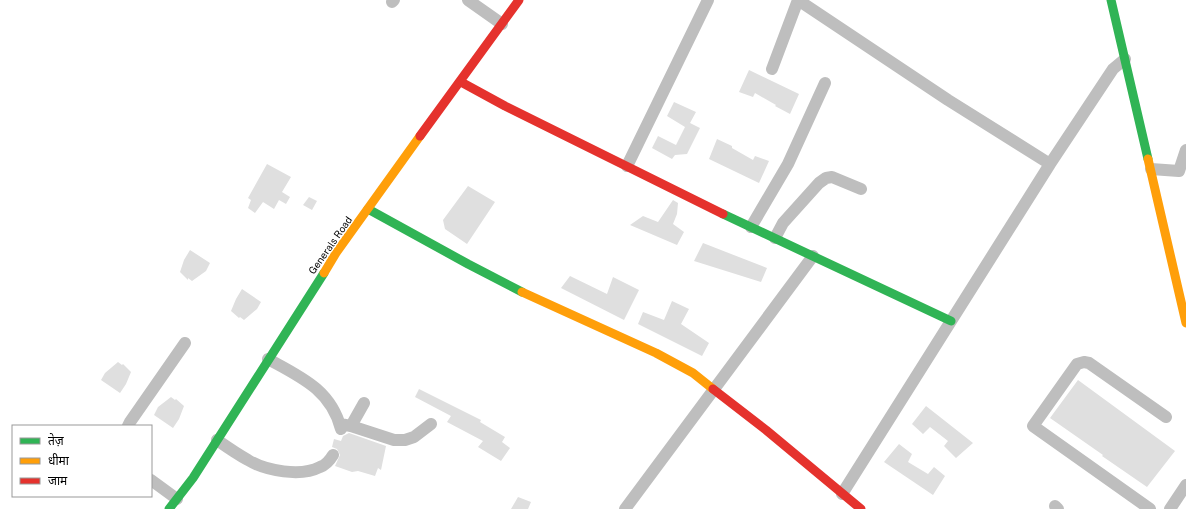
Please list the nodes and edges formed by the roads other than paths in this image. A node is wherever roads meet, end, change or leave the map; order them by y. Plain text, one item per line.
1 (468, 0) edge
2 (520, 0) edge
3 (708, 0) edge
4 (798, 0) edge
5 (1111, 0) edge
6 (502, 24) junction
7 (1125, 59) junction
8 (772, 69) dead end
9 (461, 82) junction
10 (824, 83) dead end
11 (1186, 150) edge
12 (1050, 164) junction
13 (627, 166) junction
14 (1151, 169) junction
15 (861, 189) dead end
16 (368, 209) junction
17 (751, 227) junction
18 (775, 238) junction
19 (813, 256) junction
20 (951, 321) junction
21 (1186, 323) edge
22 (185, 343) dead end
23 (268, 359) junction
24 (714, 390) junction
25 (364, 403) dead end
26 (1166, 417) dead end
27 (431, 424) dead end
28 (128, 425) edge
29 (344, 427) junction
30 (217, 440) junction
31 (334, 455) dead end
32 (152, 481) edge
33 (1186, 485) edge
34 (842, 494) junction
35 (177, 499) junction
36 (169, 509) edge
37 (625, 509) edge
38 (861, 509) edge
39 (1150, 509) edge
40 (1170, 509) edge

1 - 6 street
2 - 6 street, Generals Road
3 - 13 street
4 - 8 street
4 - 12 street
5 - 7 street
6 - 9 street, Generals Road
7 - 12 street
7 - 14 street
9 - 13 street
9 - 16 street, Generals Road
10 - 17 street
11 - 14 street
12 - 20 street
13 - 17 street
14 - 21 street
15 - 18 street
16 - 23 street, Generals Road
16 - 24 street
17 - 18 street
18 - 19 street
19 - 20 street
19 - 24 street
20 - 34 street
22 - 28 street
23 - 29 street
23 - 30 street, Generals Road
24 - 34 street
24 - 37 street
25 - 29 street
26 - 39 street
27 - 29 street
30 - 31 street
30 - 35 street, Generals Road
32 - 35 street
33 - 40 street
34 - 38 street
35 - 36 street, Generals Road

